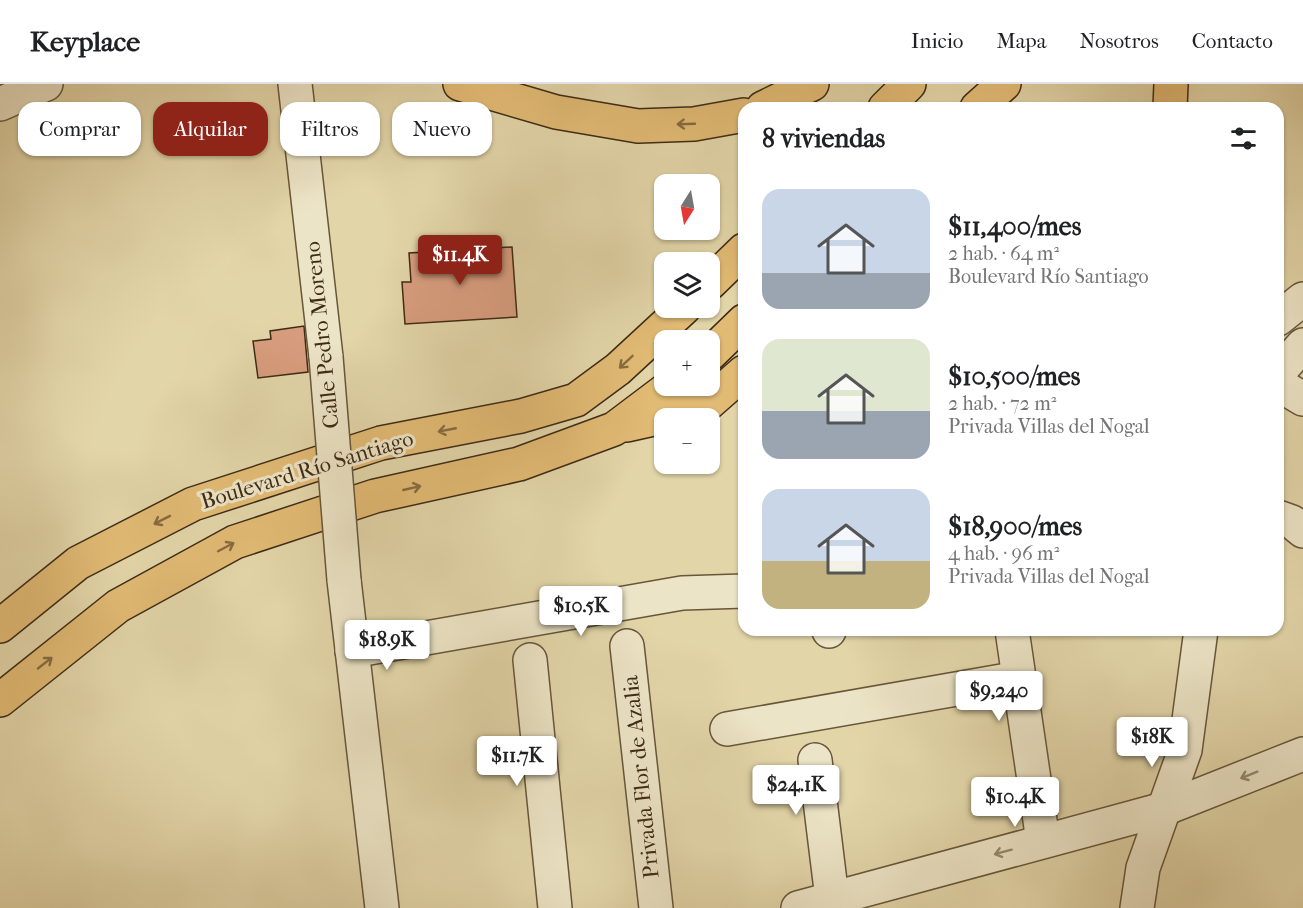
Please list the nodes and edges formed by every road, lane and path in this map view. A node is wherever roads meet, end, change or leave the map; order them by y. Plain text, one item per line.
1 (46, 84) edge
2 (295, 84) edge
3 (460, 84) edge
4 (812, 84) edge
5 (909, 84) edge
6 (1004, 84) edge
7 (1171, 84) edge
8 (775, 102) edge
9 (891, 102) edge
10 (984, 102) edge
11 (1170, 102) edge
12 (0, 104) edge
13 (738, 116) edge
14 (738, 256) edge
15 (720, 274) edge
16 (1303, 299) edge
17 (1284, 314) edge
18 (673, 318) edge
19 (738, 327) edge
20 (720, 344) edge
21 (1303, 345) edge
22 (1284, 367) edge
23 (738, 377) edge
24 (1284, 388) edge
25 (659, 396) edge
26 (1303, 399) edge
27 (614, 429) junction
28 (1284, 519) edge
29 (1303, 531) edge
30 (738, 591) edge
31 (0, 626) edge
32 (1013, 636) edge
33 (1200, 636) edge
34 (627, 646) dead end
35 (352, 651) junction
36 (530, 660) dead end
37 (1018, 678) junction
38 (0, 700) edge
39 (728, 729) dead end
40 (1303, 754) edge
41 (815, 760) dead end
42 (1164, 809) junction
43 (1043, 841) junction
44 (832, 898) junction
45 (382, 908) edge
46 (555, 908) edge
47 (656, 908) edge
48 (798, 908) edge
49 (1137, 908) edge

1 - 12 street
2 - 35 street, Calle Pedro Moreno, bridge
13 -> 3 main road
4 - 8 main road
5 - 9 main road
6 - 10 main road
7 - 11 main road
14 - 15 main road
16 - 17 street
18 -> 31 main road, Boulevard Río Santiago
19 - 20 main road
21 - 22 street
23 - 27 main road
24 - 26 street
25 - 27 main road, Boulevard Río Santiago
38 -> 27 main road, Boulevard Río Santiago
28 - 29 street
30 - 35 street
32 - 37 street
33 - 42 street
34 - 47 street, Privada Flor de Azalia
35 - 45 street, Calle Pedro Moreno
36 - 46 street
37 - 39 street
37 - 43 street
40 -> 42 street
41 - 44 street
42 - 43 street
42 - 49 street
43 -> 44 street
44 - 48 street

